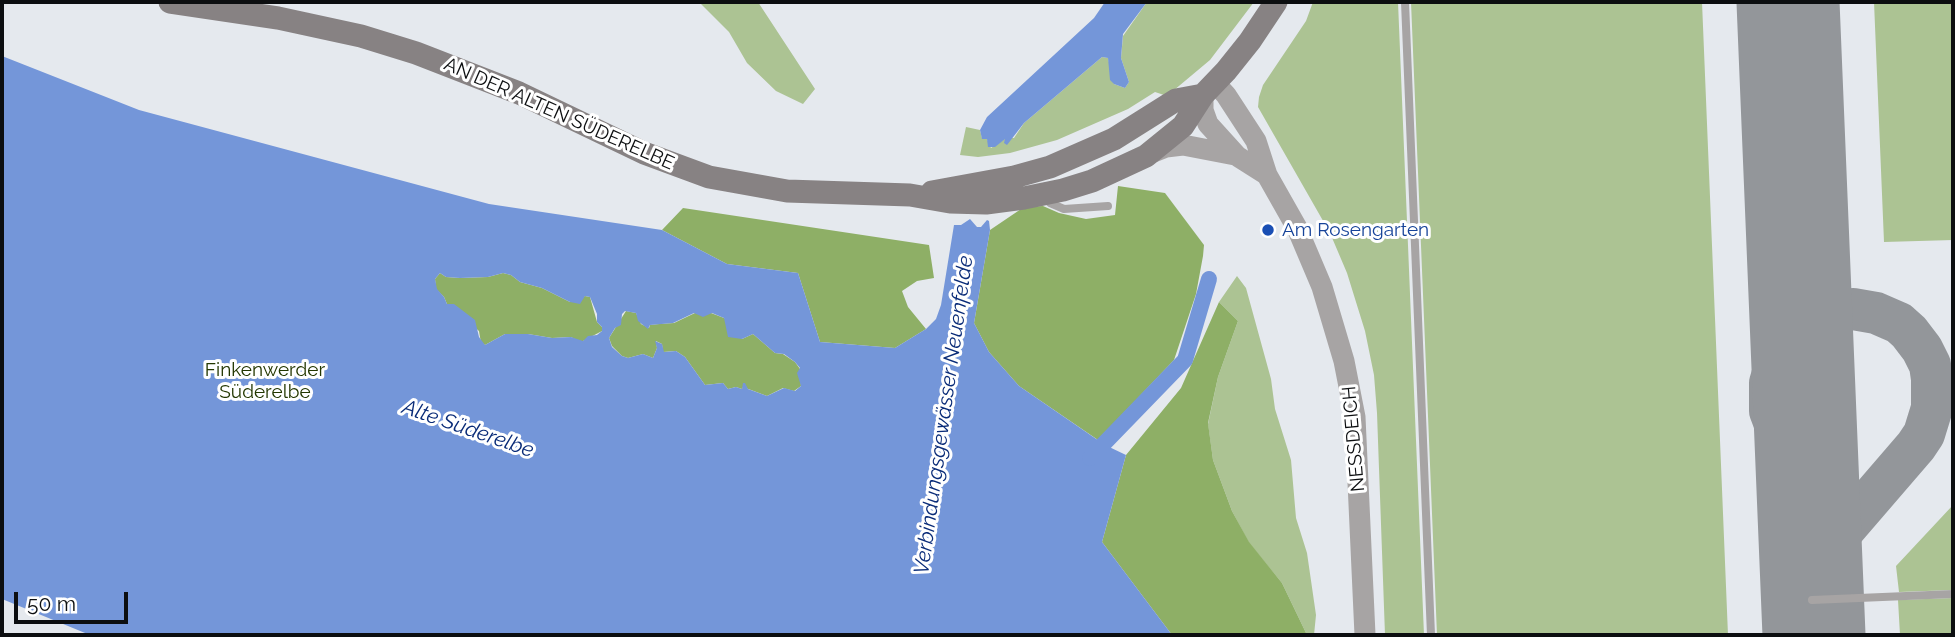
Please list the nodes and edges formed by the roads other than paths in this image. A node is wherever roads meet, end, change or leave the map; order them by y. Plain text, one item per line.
1 (170, 2) edge
2 (1276, 2) edge
3 (1405, 2) edge
4 (1209, 89) junction
5 (1146, 156) junction
6 (1237, 156) junction
7 (1034, 171) junction
8 (1267, 175) junction
9 (1043, 194) junction
10 (910, 195) junction
11 (1108, 206) dead end
12 (1953, 594) edge
13 (1812, 600) dead end
14 (1365, 635) edge
15 (1431, 635) edge

1 - 10 main road, AN DER ALTEN SÜDERELBE
2 - 4 main road
3 - 15 lane
4 - 5 main road, AN DER ALTEN SÜDERELBE
4 - 6 street, NESSDEICH
4 - 7 main road, AN DER ALTEN SÜDERELBE
4 - 8 street, NESSDEICH
5 - 6 street
5 - 9 main road, AN DER ALTEN SÜDERELBE
6 - 8 street, NESSDEICH
7 - 9 lane
7 - 10 main road, AN DER ALTEN SÜDERELBE
8 - 14 street, NESSDEICH
9 - 10 main road, AN DER ALTEN SÜDERELBE
9 - 11 lane
12 - 13 lane

